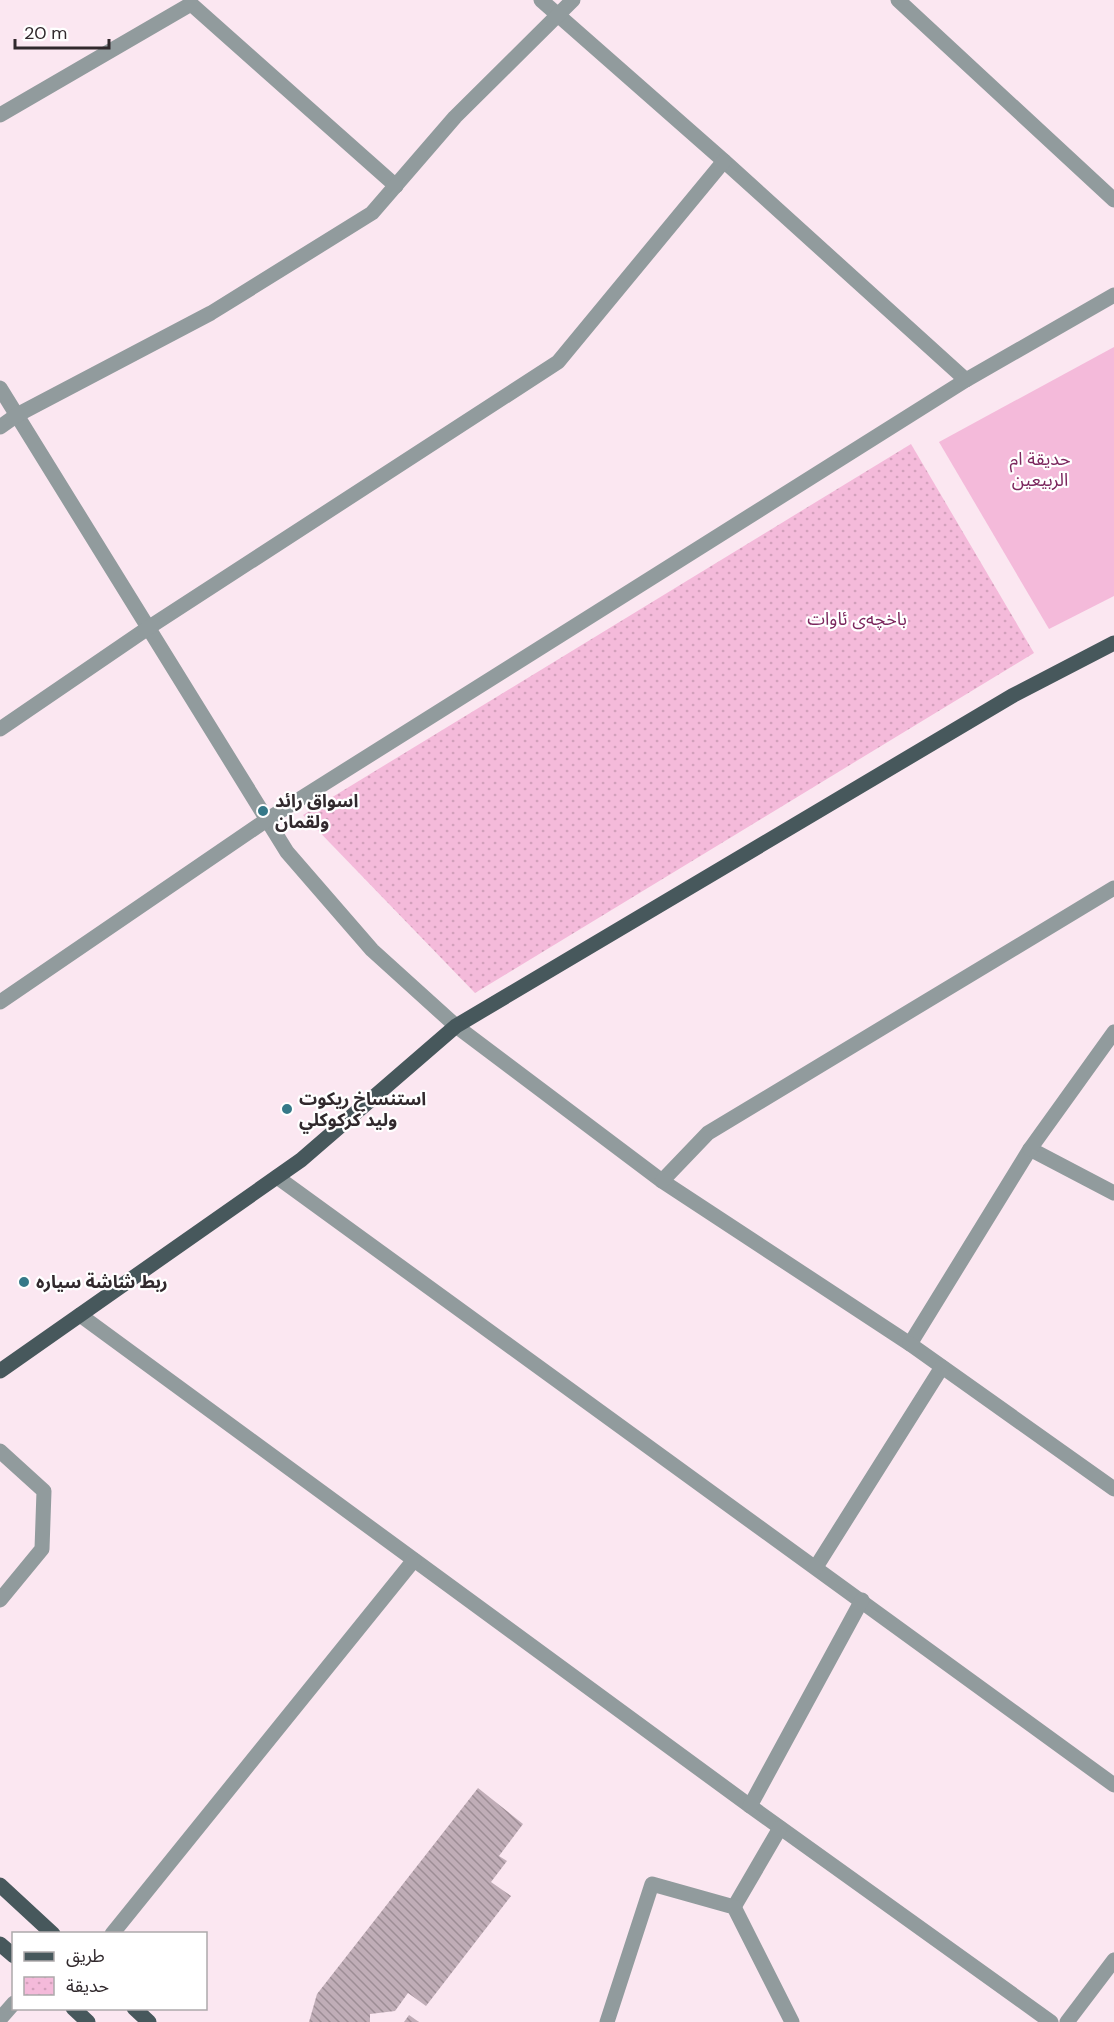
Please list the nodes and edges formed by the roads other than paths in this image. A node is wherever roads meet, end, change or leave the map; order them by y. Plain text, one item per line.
1 (541, 0) edge
2 (573, 0) edge
3 (898, 0) edge
4 (557, 16) junction
5 (0, 115) edge
6 (724, 161) junction
7 (396, 186) junction
8 (1114, 200) edge
9 (1114, 295) edge
10 (966, 380) junction
11 (0, 388) edge
12 (17, 416) junction
13 (0, 427) edge
14 (148, 628) junction
15 (1114, 643) edge
16 (0, 729) edge
17 (268, 819) junction
18 (1114, 888) edge
19 (0, 1002) edge
20 (456, 1026) junction
21 (1114, 1032) edge
22 (1030, 1149) junction
23 (277, 1176) junction
24 (662, 1181) junction
25 (1114, 1193) edge
26 (80, 1315) junction
27 (910, 1344) junction
28 (942, 1367) junction
29 (0, 1371) edge
30 (0, 1451) edge
31 (1114, 1489) edge
32 (414, 1560) junction
33 (816, 1567) junction
34 (0, 1600) edge
35 (862, 1600) junction
36 (1114, 1785) edge
37 (750, 1806) junction
38 (780, 1828) junction
39 (0, 1886) edge
40 (734, 1907) junction
41 (51, 1932) edge
42 (114, 1932) edge
43 (0, 1944) edge
44 (12, 1954) edge
45 (1114, 1960) edge
46 (12, 2005) edge
47 (75, 2010) edge
48 (136, 2010) edge
49 (0, 2019) edge
50 (88, 2022) edge
51 (149, 2022) edge
52 (607, 2022) edge
53 (792, 2022) edge
54 (1051, 2022) edge
55 (1067, 2022) edge

1 - 4 street
2 - 4 street
3 - 8 street
4 - 6 street
4 - 7 street
5 - 7 street
6 - 10 street
6 - 14 street
7 - 12 street
9 - 10 street
10 - 17 street
11 - 12 street
12 - 13 street
12 - 14 street
14 - 16 street
14 - 17 street
15 - 20 main road
17 - 19 street
17 - 20 street
18 - 24 street
20 - 23 main road
20 - 24 street
21 - 22 street
22 - 25 street
22 - 27 street
23 - 26 main road
23 - 33 street
24 - 27 street
26 - 29 main road
26 - 32 street
27 - 28 street
28 - 31 street
28 - 33 street
30 - 34 street
32 - 37 street
32 - 42 street
33 - 35 street
35 - 36 street
35 - 37 street
37 - 38 street
38 - 40 street
38 - 54 street
39 - 41 main road
40 - 52 street
40 - 53 street
43 - 44 main road
45 - 55 street
46 - 49 street
47 - 50 main road
48 - 51 main road

